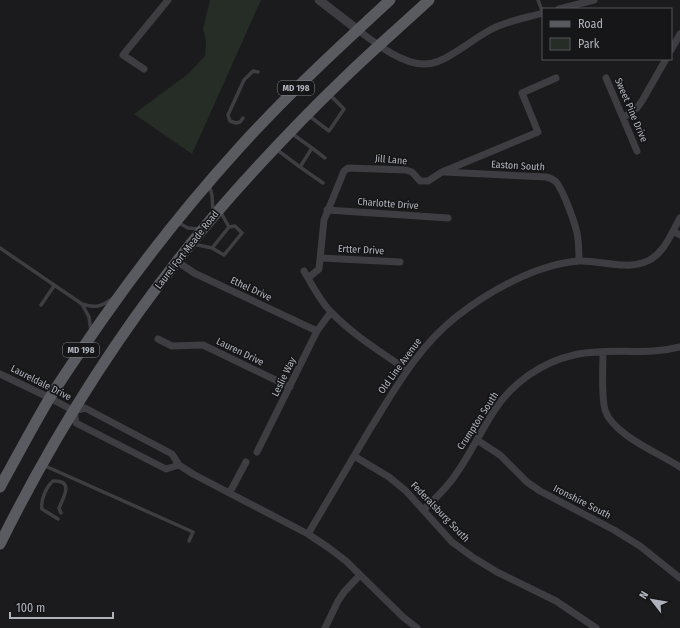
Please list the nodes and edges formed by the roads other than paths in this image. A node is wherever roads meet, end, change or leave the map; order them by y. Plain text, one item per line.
1 (168, 0) edge
2 (319, 0) edge
3 (390, 0) edge
4 (429, 0) edge
5 (538, 0) edge
6 (594, 0) edge
7 (564, 8) edge
8 (542, 10) edge
9 (542, 13) edge
10 (358, 30) junction
11 (680, 34) edge
12 (379, 46) junction
13 (672, 48) edge
14 (665, 60) edge
15 (144, 69) dead end
16 (258, 72) dead end
17 (556, 78) dead end
18 (606, 78) dead end
19 (328, 93) junction
20 (307, 114) junction
21 (243, 118) dead end
22 (623, 118) junction
23 (290, 132) junction
24 (275, 148) junction
25 (312, 148) junction
26 (637, 151) dead end
27 (325, 158) dead end
28 (300, 167) junction
29 (442, 172) junction
30 (208, 183) junction
31 (323, 183) dead end
32 (327, 210) junction
33 (216, 214) junction
34 (448, 218) dead end
35 (680, 218) edge
36 (176, 222) junction
37 (229, 228) junction
38 (203, 230) junction
39 (673, 231) junction
40 (680, 235) edge
41 (192, 244) junction
42 (0, 248) edge
43 (212, 248) junction
44 (320, 258) junction
45 (579, 261) junction
46 (178, 262) junction
47 (400, 262) dead end
48 (304, 271) dead end
49 (308, 278) junction
50 (54, 286) junction
51 (121, 292) junction
52 (82, 304) junction
53 (41, 306) dead end
54 (330, 312) junction
55 (317, 331) junction
56 (91, 336) junction
57 (158, 339) dead end
58 (680, 347) edge
59 (603, 352) junction
60 (407, 370) junction
61 (0, 374) edge
62 (290, 387) junction
63 (50, 398) junction
64 (74, 411) junction
65 (477, 440) junction
66 (257, 452) dead end
67 (354, 456) junction
68 (246, 462) dead end
69 (42, 465) junction
70 (179, 465) junction
71 (680, 466) edge
72 (0, 487) edge
73 (230, 492) junction
74 (424, 509) junction
75 (61, 514) dead end
76 (58, 519) dead end
77 (308, 534) junction
78 (189, 541) dead end
79 (0, 544) edge
80 (360, 575) junction
81 (680, 578) edge
82 (325, 628) edge
83 (416, 628) edge
84 (596, 628) edge

1 - 15 street
2 - 10 street
3 - 10 main road, MD 198
4 - 12 main road, Laurel Fort Meade Road / MD 198
5 - 8 lane
6 - 7 street
9 - 12 street
10 - 12 street
10 - 30 main road, MD 198
11 - 13 street
12 - 19 main road, Laurel Fort Meade Road / MD 198
14 - 22 street
16 - 21 lane
17 - 29 street, Jill Lane
18 - 22 street, Sweet Pine Drive
19 - 20 main road, Laurel Fort Meade Road / MD 198
19 - 20 lane
20 - 23 main road, Laurel Fort Meade Road / MD 198
22 - 26 street, Sweet Pine Drive
23 - 24 main road, Laurel Fort Meade Road / MD 198
23 - 25 lane
24 - 28 lane
24 - 33 main road, Laurel Fort Meade Road / MD 198
25 - 27 lane
25 - 28 lane
28 - 31 lane
29 - 32 street, Jill Lane
29 - 45 street, Easton South
30 - 33 lane
30 - 36 main road, MD 198
32 - 34 street, Charlotte Drive
32 - 44 street, Jill Lane
33 - 37 lane
33 - 38 main road, Laurel Fort Meade Road / MD 198
35 - 39 street, Old Line Avenue
36 - 38 lane
36 - 51 main road, MD 198
37 - 43 lane
37 - 43 lane
38 - 41 main road, Laurel Fort Meade Road / MD 198
39 - 40 street
39 - 45 street, Old Line Avenue
41 - 43 lane
41 - 46 main road, Laurel Fort Meade Road / MD 198
42 - 50 lane
44 - 47 street, Ertter Drive
44 - 49 street, Jill Lane
45 - 60 street, Old Line Avenue
46 - 55 street, Ethel Drive
46 - 64 main road, Laurel Fort Meade Road / MD 198
48 - 49 street
49 - 54 street
50 - 52 lane
50 - 53 lane
51 - 52 lane
51 - 56 main road, MD 198
52 - 56 lane
54 - 55 street, Leslie Way
54 - 60 street
55 - 62 street, Leslie Way
56 - 63 main road, MD 198
57 - 62 street, Lauren Drive
58 - 59 street, Crumpton South
59 - 65 street, Crumpton South
59 - 71 street
60 - 67 street, Old Line Avenue
61 - 63 street, Laureldale Drive
62 - 66 street, Leslie Way
63 - 64 street, Laureldale Drive
63 - 72 main road, MD 198
64 - 69 main road, Laurel Fort Meade Road / MD 198
64 - 70 street
64 - 70 street
65 - 74 street, Crumpton South
65 - 81 street, Ironshire South
67 - 74 street, Federalsburg South
67 - 77 street, Old Line Avenue
68 - 73 street
69 - 78 lane
69 - 79 main road, Laurel Fort Meade Road / MD 198
70 - 73 street
73 - 77 street
74 - 84 street, Federalsburg South
75 - 76 lane
77 - 80 street
80 - 82 street
80 - 83 street

